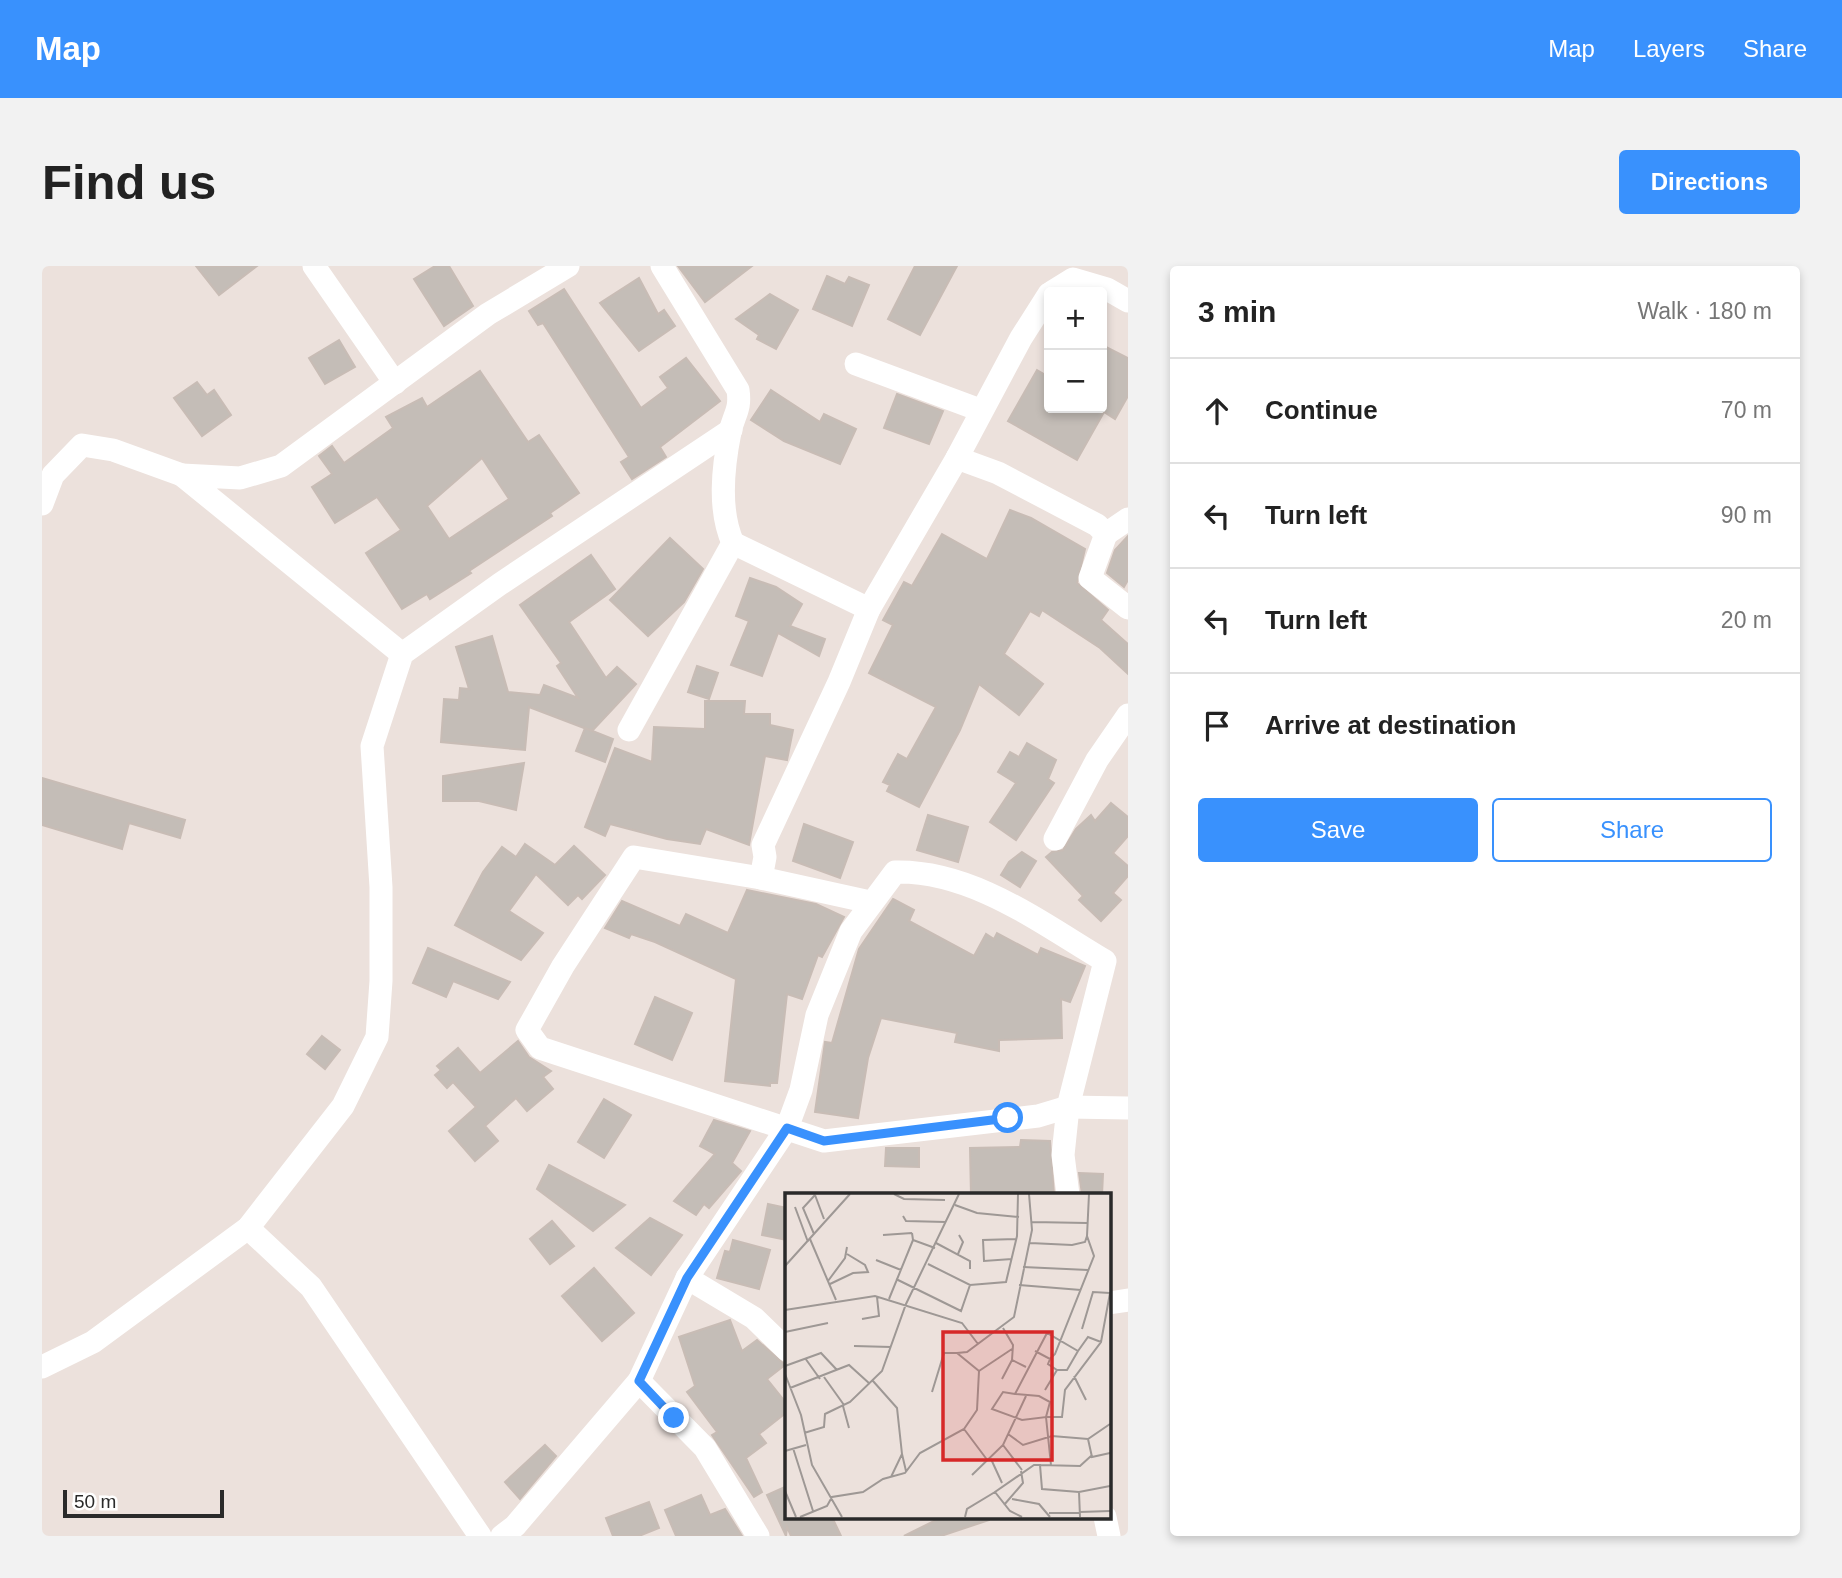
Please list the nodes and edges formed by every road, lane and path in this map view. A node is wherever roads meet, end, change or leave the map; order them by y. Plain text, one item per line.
1 (314, 266) edge
2 (568, 266) edge
3 (662, 266) edge
4 (1070, 272) edge
5 (1056, 287) edge
6 (1128, 301) edge
7 (1044, 305) edge
8 (856, 364) dead end
9 (395, 383) junction
10 (980, 410) junction
11 (731, 430) junction
12 (957, 458) junction
13 (182, 475) junction
14 (42, 504) edge
15 (1128, 519) edge
16 (1106, 534) junction
17 (733, 543) junction
18 (1128, 608) edge
19 (869, 609) junction
20 (402, 654) junction
21 (1128, 715) edge
22 (629, 730) dead end
23 (1055, 839) dead end
24 (761, 878) junction
25 (870, 902) junction
26 (1069, 1107) junction
27 (1128, 1108) edge
28 (787, 1128) junction
29 (1068, 1193) edge
30 (248, 1228) junction
31 (687, 1278) junction
32 (785, 1348) edge
33 (42, 1367) edge
34 (639, 1381) junction
35 (1105, 1518) edge
36 (512, 1533) edge
37 (480, 1536) edge
38 (758, 1536) edge
39 (1109, 1536) edge

1 - 9 street
2 - 9 street
3 - 11 street
4 - 5 street
4 - 6 street
7 - 10 street
8 - 10 street
9 - 13 street
10 - 12 street
11 - 17 street
11 - 20 street
12 - 16 street
12 - 19 street
13 - 14 street
13 - 20 street
15 - 16 street
16 - 18 street
17 - 19 street
17 - 22 street
19 - 24 street
20 - 30 street
21 - 23 street
24 - 25 street
24 - 28 street
25 - 26 street
25 - 28 street
26 - 27 street
26 - 28 street
26 - 29 street
28 - 31 street
30 - 33 street
30 - 37 street
31 - 32 street
31 - 34 street
34 - 36 street
34 - 38 street
35 - 39 street

